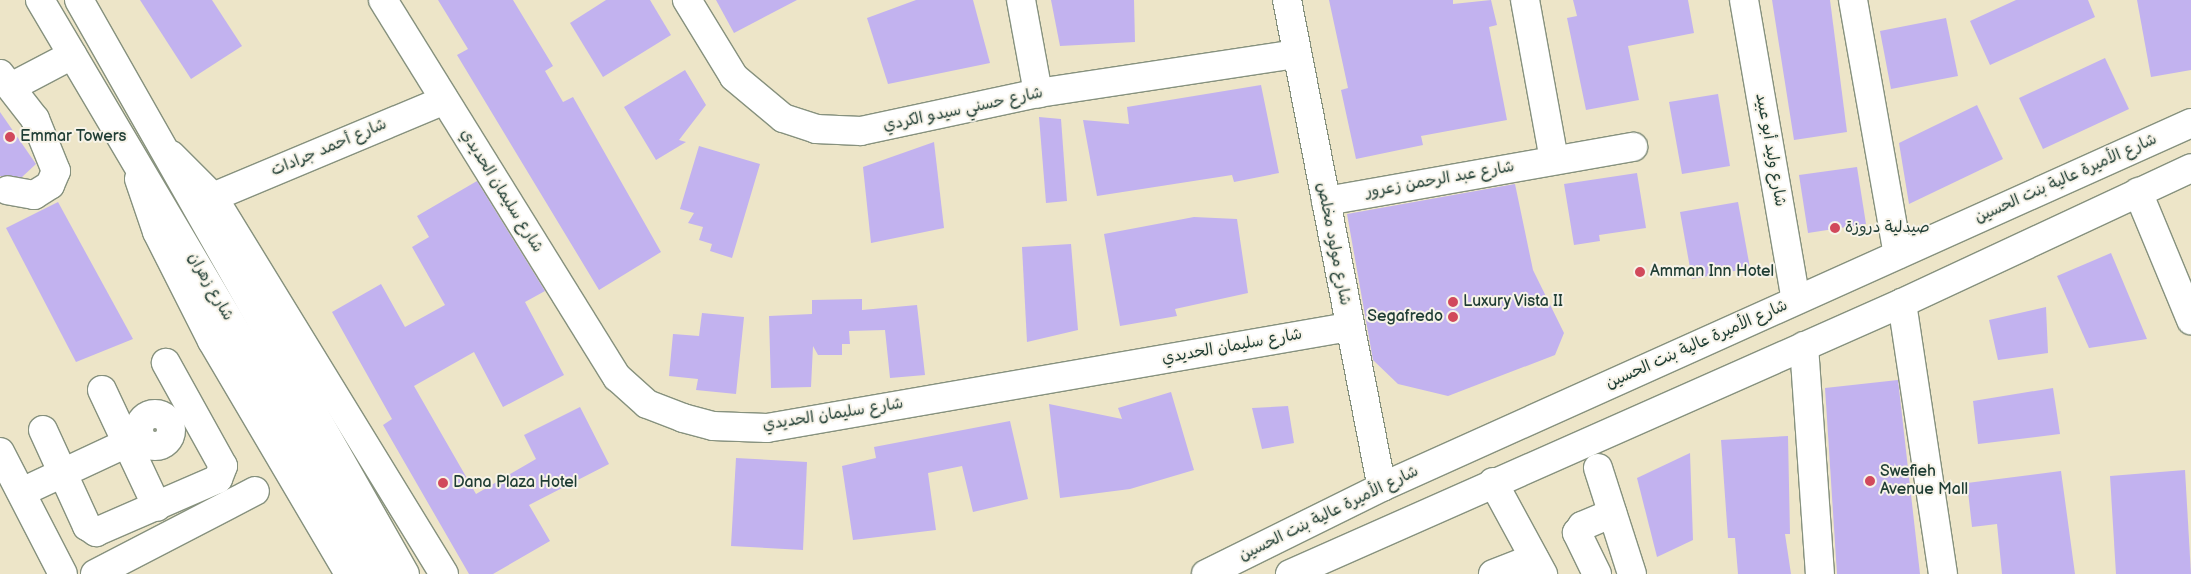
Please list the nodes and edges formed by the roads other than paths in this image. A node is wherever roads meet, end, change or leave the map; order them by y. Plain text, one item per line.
1 (40, 0) edge
2 (79, 0) edge
3 (384, 0) edge
4 (686, 0) edge
5 (1021, 0) edge
6 (1287, 0) edge
7 (1525, 0) edge
8 (1744, 0) edge
9 (1853, 0) edge
10 (72, 54) junction
11 (1297, 54) junction
12 (7, 80) edge
13 (1038, 93) junction
14 (445, 100) junction
15 (2191, 123) edge
16 (1633, 147) dead end
17 (130, 152) junction
18 (171, 155) junction
19 (1554, 159) junction
20 (2191, 168) edge
21 (7, 190) dead end
22 (2138, 192) junction
23 (213, 196) junction
24 (1326, 201) junction
25 (1898, 254) junction
26 (1796, 300) junction
27 (1902, 303) junction
28 (2191, 320) edge
29 (1349, 327) junction
30 (1804, 346) junction
31 (166, 364) dead end
32 (102, 390) dead end
33 (193, 412) junction
34 (43, 430) dead end
35 (133, 440) junction
36 (0, 452) edge
37 (1598, 468) dead end
38 (63, 473) junction
39 (1494, 482) junction
40 (1382, 487) junction
41 (256, 491) dead end
42 (22, 492) junction
43 (157, 507) junction
44 (1612, 513) junction
45 (1629, 563) edge
46 (1538, 566) edge
47 (1589, 572) edge
48 (63, 574) edge
49 (95, 574) edge
50 (349, 574) edge
51 (379, 574) edge
52 (404, 574) edge
53 (444, 574) edge
54 (1206, 574) edge
55 (1290, 574) edge
56 (1493, 574) edge
57 (1820, 574) edge
58 (1943, 574) edge

1 - 10 street, شارع زهران
2 - 18 street, شارع زهران
3 - 14 street, شارع سليمان الحديدي
4 - 13 street, شارع حسني سيدو الكردي
5 - 13 street
6 - 11 street, شارع مولود مخلص
7 - 19 street
8 - 26 street, شارع وليد أبو عبيد
9 - 25 street
10 - 12 street
10 - 17 street, شارع زهران
11 - 13 street, شارع حسني سيدو الكردي
11 - 24 street, شارع مولود مخلص
12 - 21 street
14 - 23 street, شارع أحمد جرادات
14 - 29 street, شارع سليمان الحديدي
15 - 25 street, شارع الأميرة عالية بنت الحسين
16 - 19 street, شارع عبد الرحمن زعرور
17 - 50 street
17 - 51 street, شارع زهران
18 - 23 street
18 - 52 street, شارع زهران
19 - 24 street, شارع عبد الرحمن زعرور
20 - 22 street
22 - 27 street
22 - 28 street
23 - 53 street
24 - 29 street, شارع مولود مخلص
25 - 26 street, شارع الأميرة عالية بنت الحسين
26 - 40 street, شارع الأميرة عالية بنت الحسين
27 - 30 street
27 - 58 street
29 - 40 street, شارع مولود مخلص
30 - 39 street
30 - 57 street
31 - 33 street
32 - 35 street
33 - 35 street
33 - 43 street
34 - 38 street
35 - 38 street
35 - 43 street
36 - 42 street
37 - 44 street
38 - 42 street
38 - 43 street
39 - 46 street
39 - 55 street
40 - 54 street, شارع الأميرة عالية بنت الحسين
41 - 49 street
42 - 48 street
44 - 45 street
44 - 47 street
45 - 47 street
46 - 56 street

